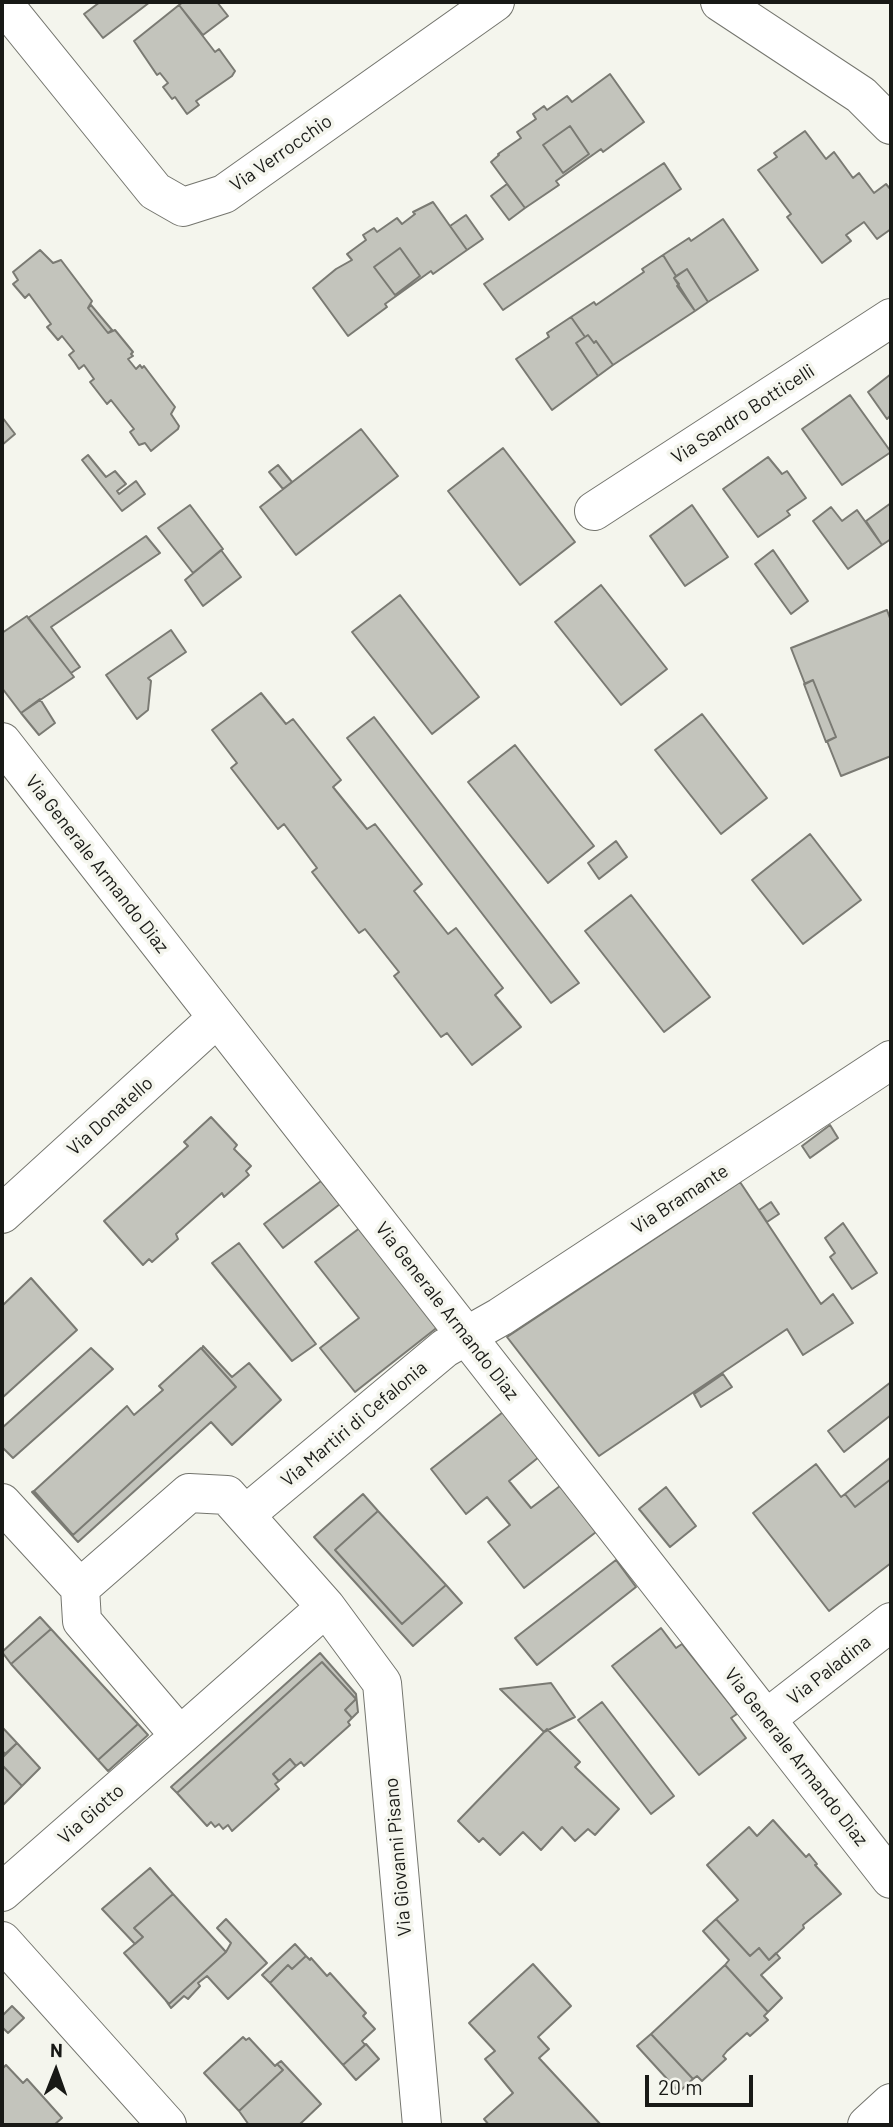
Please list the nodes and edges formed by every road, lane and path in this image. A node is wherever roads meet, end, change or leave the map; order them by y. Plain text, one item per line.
1 (2, 2) edge
2 (495, 2) edge
3 (720, 2) edge
4 (876, 98) edge
5 (891, 125) edge
6 (891, 318) edge
7 (594, 511) dead end
8 (2, 742) edge
9 (217, 1018) junction
10 (891, 1060) edge
11 (2, 1214) edge
12 (466, 1336) junction
13 (2, 1503) edge
14 (245, 1515) junction
15 (80, 1588) junction
16 (326, 1607) junction
17 (891, 1622) edge
18 (766, 1719) junction
19 (180, 1736) junction
20 (891, 1879) edge
21 (2, 1892) edge
22 (2, 1941) edge
23 (891, 2103) edge
24 (167, 2125) edge
25 (422, 2125) edge
26 (867, 2125) edge

1 - 2 street, Via Verrocchio
3 - 4 street
4 - 5 street
6 - 7 street, Via Sandro Botticelli
8 - 9 street, Via Generale Armando Diaz
9 - 11 street, Via Donatello
9 - 12 street, Via Generale Armando Diaz
10 - 12 street, Via Bramante
12 - 14 street, Via Martiri di Cefalonia
12 - 18 street, Via Generale Armando Diaz
13 - 15 street
14 - 15 street, Via Giovanni Pisano
14 - 16 street, Via Giovanni Pisano
15 - 19 street
16 - 19 street, Via Giotto
16 - 25 street, Via Giovanni Pisano
17 - 18 street, Via Paladina
18 - 20 street, Via Generale Armando Diaz
19 - 21 street, Via Giotto
22 - 24 street
23 - 26 street

